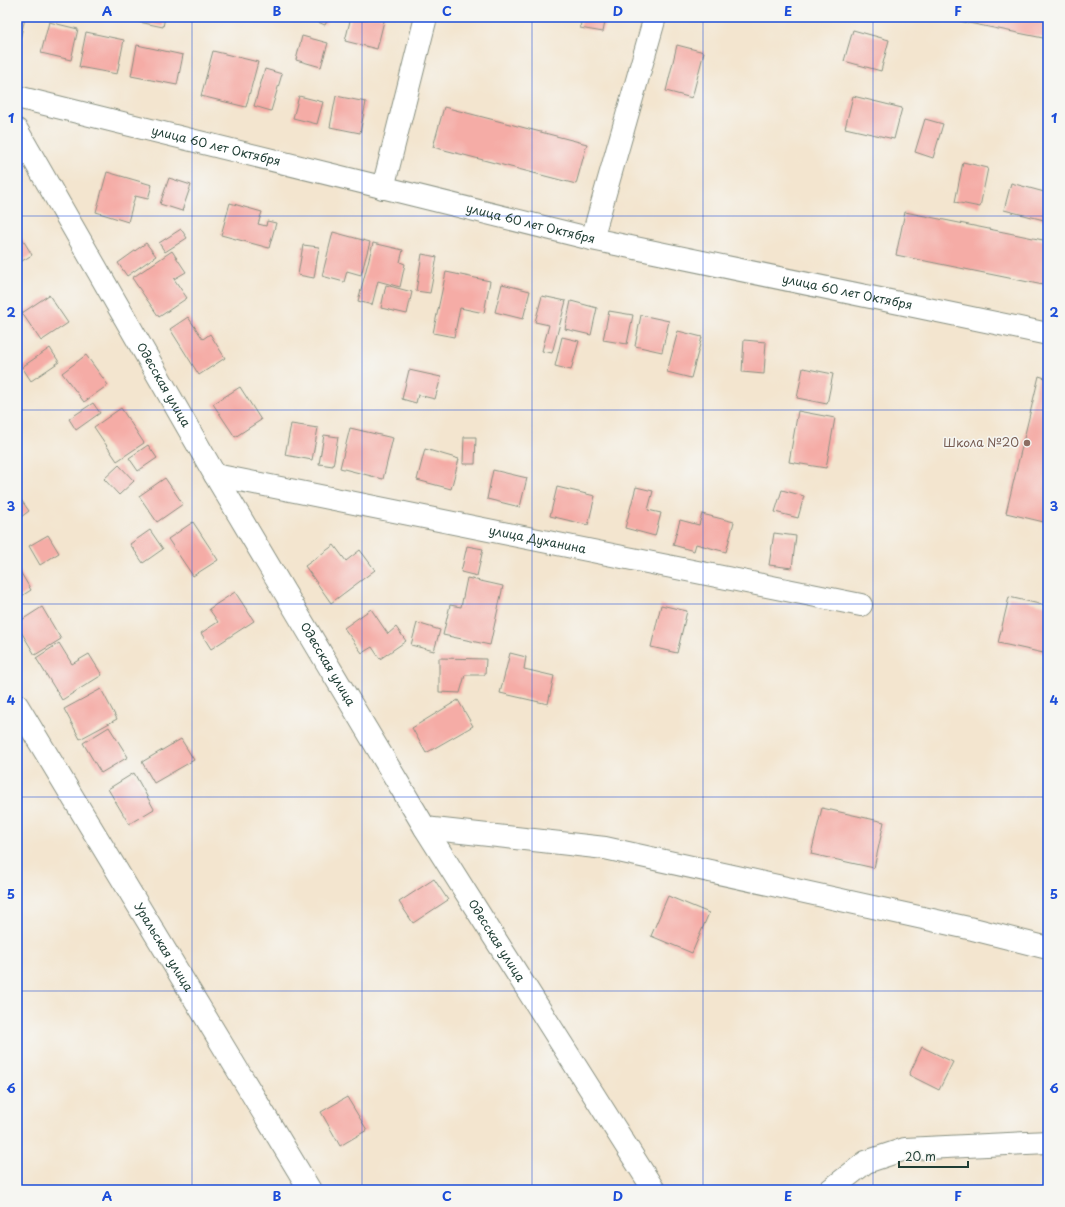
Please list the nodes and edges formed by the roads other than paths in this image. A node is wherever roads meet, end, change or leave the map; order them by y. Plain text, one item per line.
1 (426, 17) edge
2 (655, 17) edge
3 (17, 97) edge
4 (17, 130) edge
5 (384, 188) junction
6 (592, 238) junction
7 (1048, 334) edge
8 (214, 475) junction
9 (862, 605) dead end
10 (17, 705) edge
11 (425, 828) junction
12 (1048, 948) edge
13 (1048, 1142) edge
14 (310, 1190) edge
15 (654, 1190) edge
16 (830, 1190) edge

1 - 5 street
2 - 6 street
3 - 5 street, улица 60 лет Октября
4 - 8 street, Одесская улица
5 - 6 street, улица 60 лет Октября
6 - 7 street, улица 60 лет Октября
8 - 9 street, улица Духанина
8 - 11 street, Одесская улица
10 - 14 street, Уральская улица
11 - 12 street
11 - 15 street, Одесская улица
13 - 16 street

